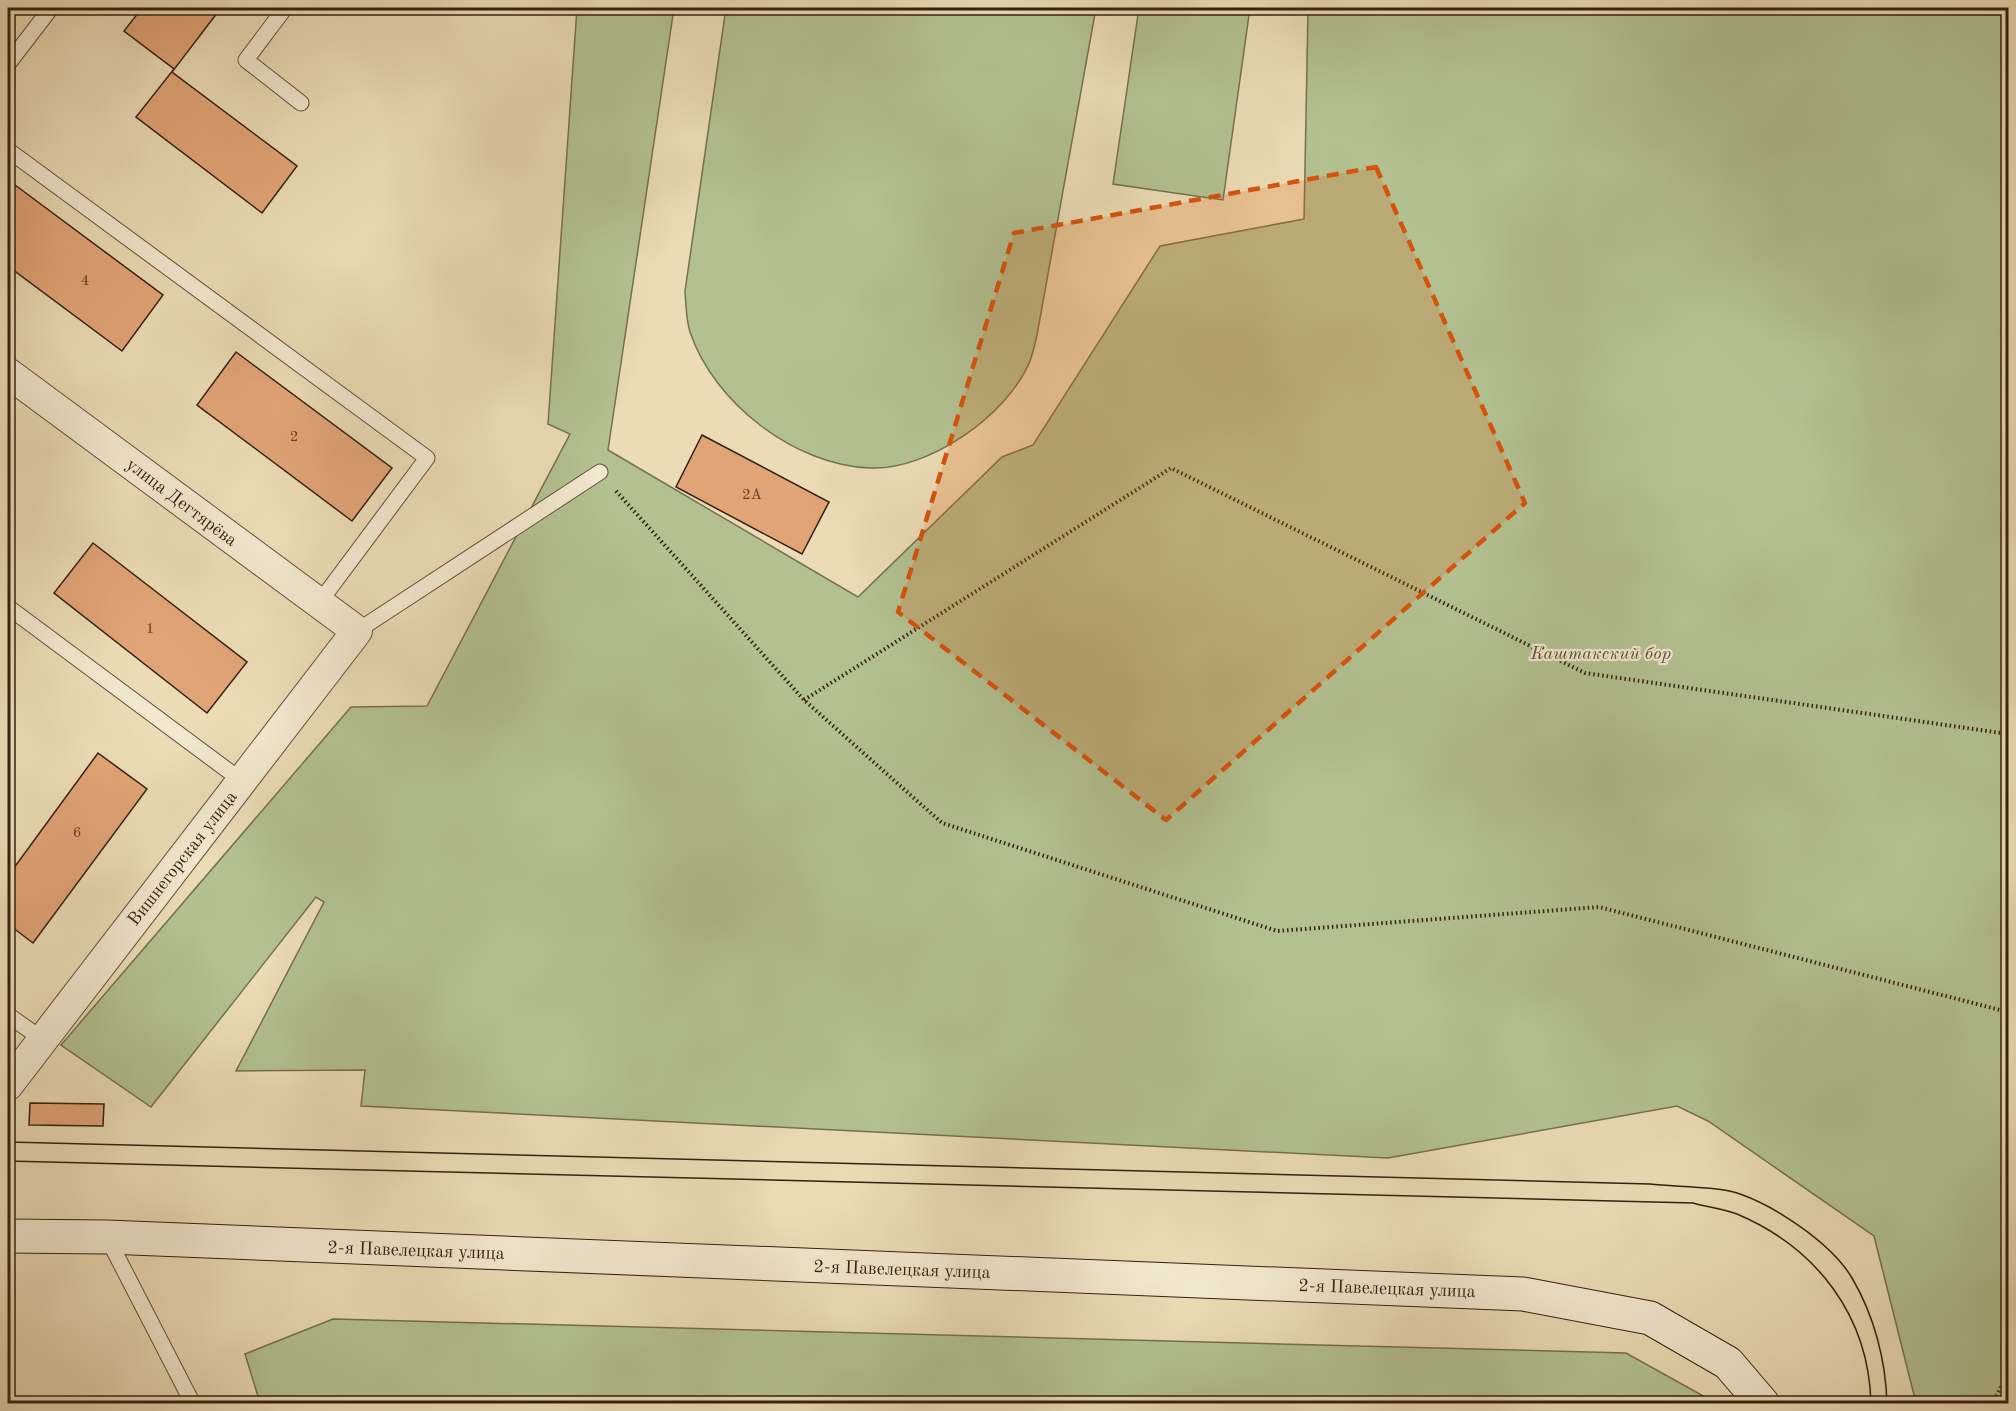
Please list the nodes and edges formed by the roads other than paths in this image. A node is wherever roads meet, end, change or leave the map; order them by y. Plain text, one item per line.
1 (51, 8) edge
2 (285, 8) edge
3 (8, 64) edge
4 (301, 103) dead end
5 (8, 150) edge
6 (8, 373) edge
7 (600, 472) road end
8 (319, 603) junction
9 (8, 607) edge
10 (357, 631) junction
11 (242, 781) junction
12 (8, 1015) edge
13 (42, 1039) junction
14 (8, 1085) edge
15 (8, 1236) edge
16 (107, 1237) junction
17 (193, 1404) edge
18 (1763, 1404) edge

1 - 3 lane
2 - 4 lane
5 - 8 lane
6 - 8 street, улица Дегтярёва
7 - 10 lane
8 - 10 street, улица Дегтярёва
9 - 11 lane
10 - 11 street, Вишнегорская улица
11 - 13 street, Вишнегорская улица
12 - 13 lane
13 - 14 street, Вишнегорская улица
15 - 16 main road, 2-я Павелецкая улица
16 - 17 lane
16 - 18 main road, 2-я Павелецкая улица

